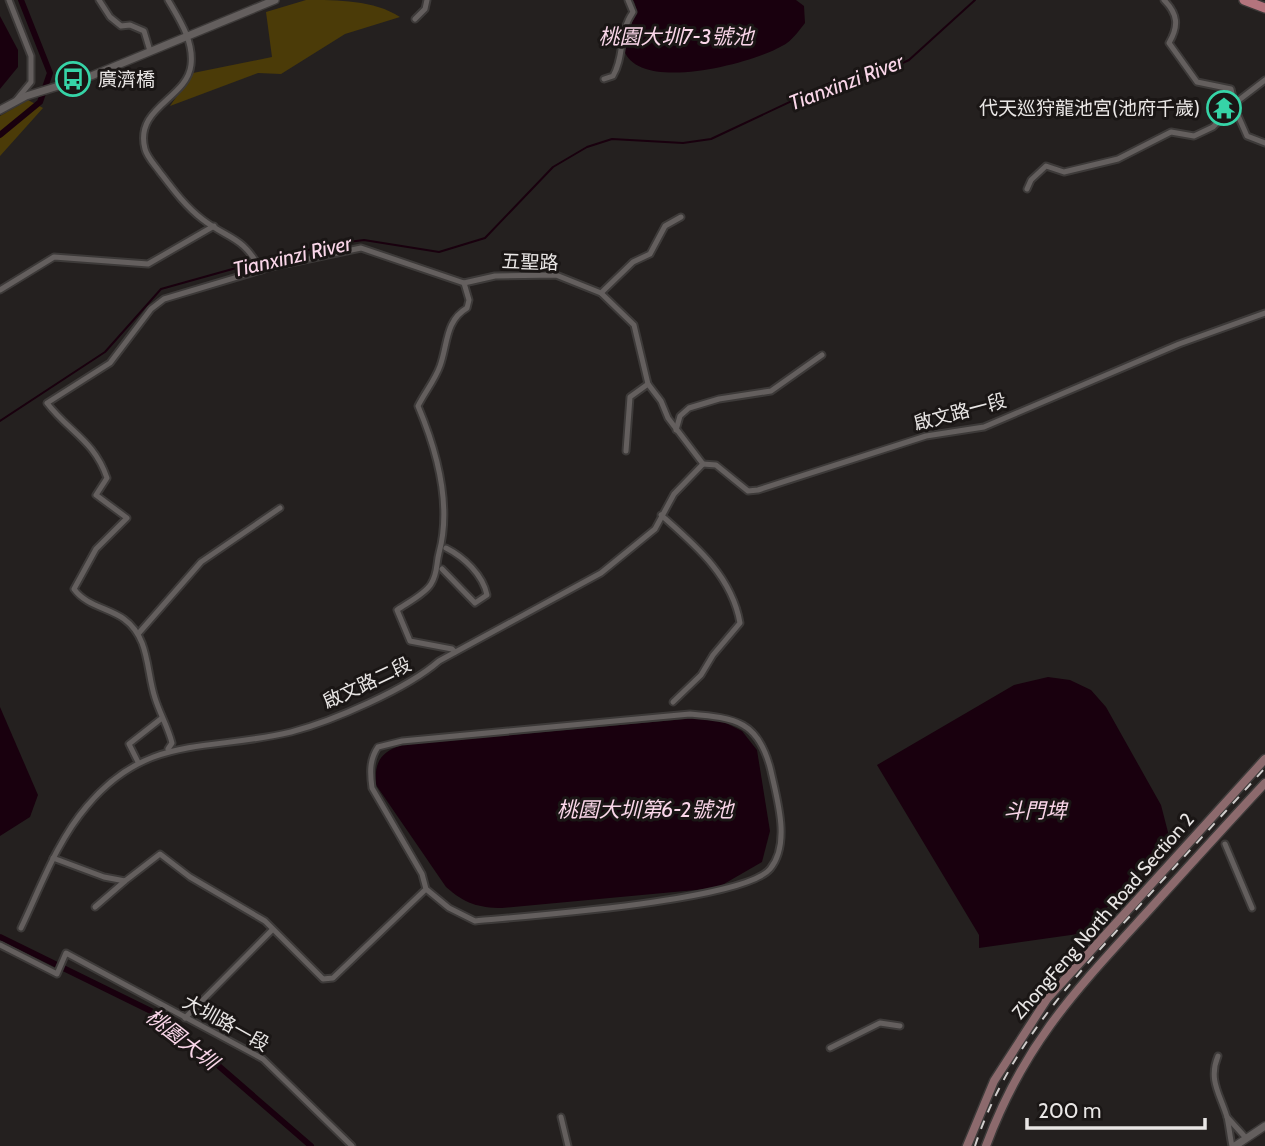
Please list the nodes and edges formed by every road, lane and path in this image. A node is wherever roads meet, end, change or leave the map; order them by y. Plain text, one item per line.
1 (9, 0) edge
2 (99, 0) edge
3 (168, 0) edge
4 (275, 0) edge
5 (427, 0) edge
6 (628, 0) edge
7 (1164, 0) edge
8 (1244, 0) edge
9 (1265, 8) edge
10 (415, 19) dead end
11 (187, 35) junction
12 (150, 51) junction
13 (604, 79) dead end
14 (1265, 80) edge
15 (15, 102) junction
16 (1235, 106) junction
17 (0, 110) edge
18 (1265, 143) edge
19 (1027, 189) dead end
20 (681, 217) dead end
21 (214, 226) junction
22 (261, 269) junction
23 (464, 283) junction
24 (0, 290) edge
25 (601, 293) junction
26 (1265, 313) edge
27 (822, 355) dead end
28 (648, 384) junction
29 (676, 430) junction
30 (626, 451) dead end
31 (703, 464) junction
32 (280, 508) dead end
33 (661, 514) junction
34 (446, 548) dead end
35 (442, 569) dead end
36 (138, 634) junction
37 (455, 652) junction
38 (673, 702) dead end
39 (162, 718) junction
40 (168, 749) junction
41 (1265, 759) edge
42 (138, 762) junction
43 (1265, 783) edge
44 (1225, 844) dead end
45 (54, 858) junction
46 (125, 881) junction
47 (426, 889) junction
48 (94, 907) dead end
49 (1252, 908) dead end
50 (21, 928) dead end
51 (272, 930) junction
52 (0, 945) edge
53 (185, 1018) junction
54 (900, 1026) dead end
55 (830, 1048) dead end
56 (1218, 1056) dead end
57 (561, 1117) dead end
58 (1227, 1117) junction
59 (1265, 1126) edge
60 (1246, 1138) junction
61 (352, 1146) edge
62 (568, 1146) edge
63 (967, 1146) edge
64 (986, 1146) edge
65 (1233, 1146) edge

1 - 15 street
2 - 12 street
3 - 11 street
4 - 11 street
5 - 10 street
6 - 13 street
7 - 16 street
8 - 9 main road
11 - 12 street
11 - 21 street
12 - 15 street
14 - 16 street
15 - 17 street
16 - 18 street
16 - 19 street
20 - 25 street
21 - 22 street
21 - 24 street
22 - 23 street
22 - 36 street
23 - 25 street, 五聖路
23 - 37 street
25 - 28 street, 五聖路
26 - 31 street, 啟文路一段
27 - 29 street
28 - 29 street, 五聖路
28 - 30 street
29 - 31 street, 五聖路
31 - 33 street, 啟文路二段
32 - 36 street
33 - 37 street, 啟文路二段
33 - 38 street
34 - 35 street
36 - 39 street
37 - 40 street, 啟文路二段
39 - 40 street
39 - 42 street
40 - 42 street, 啟文路二段
41 - 63 main road, ZhongFeng North Road Section 2
42 - 45 street, 啟文路二段
43 - 64 main road, ZhongFeng North Road Section 2
44 - 49 street
45 - 46 street
45 - 50 street, 啟文路二段
46 - 48 street
46 - 51 street
47 - 47 street
47 - 51 street
51 - 53 street
52 - 53 street, 大圳路一段
53 - 61 street, 大圳路一段
54 - 55 street
56 - 58 street
57 - 62 street
58 - 60 street
58 - 65 street
59 - 60 street
60 - 65 street

